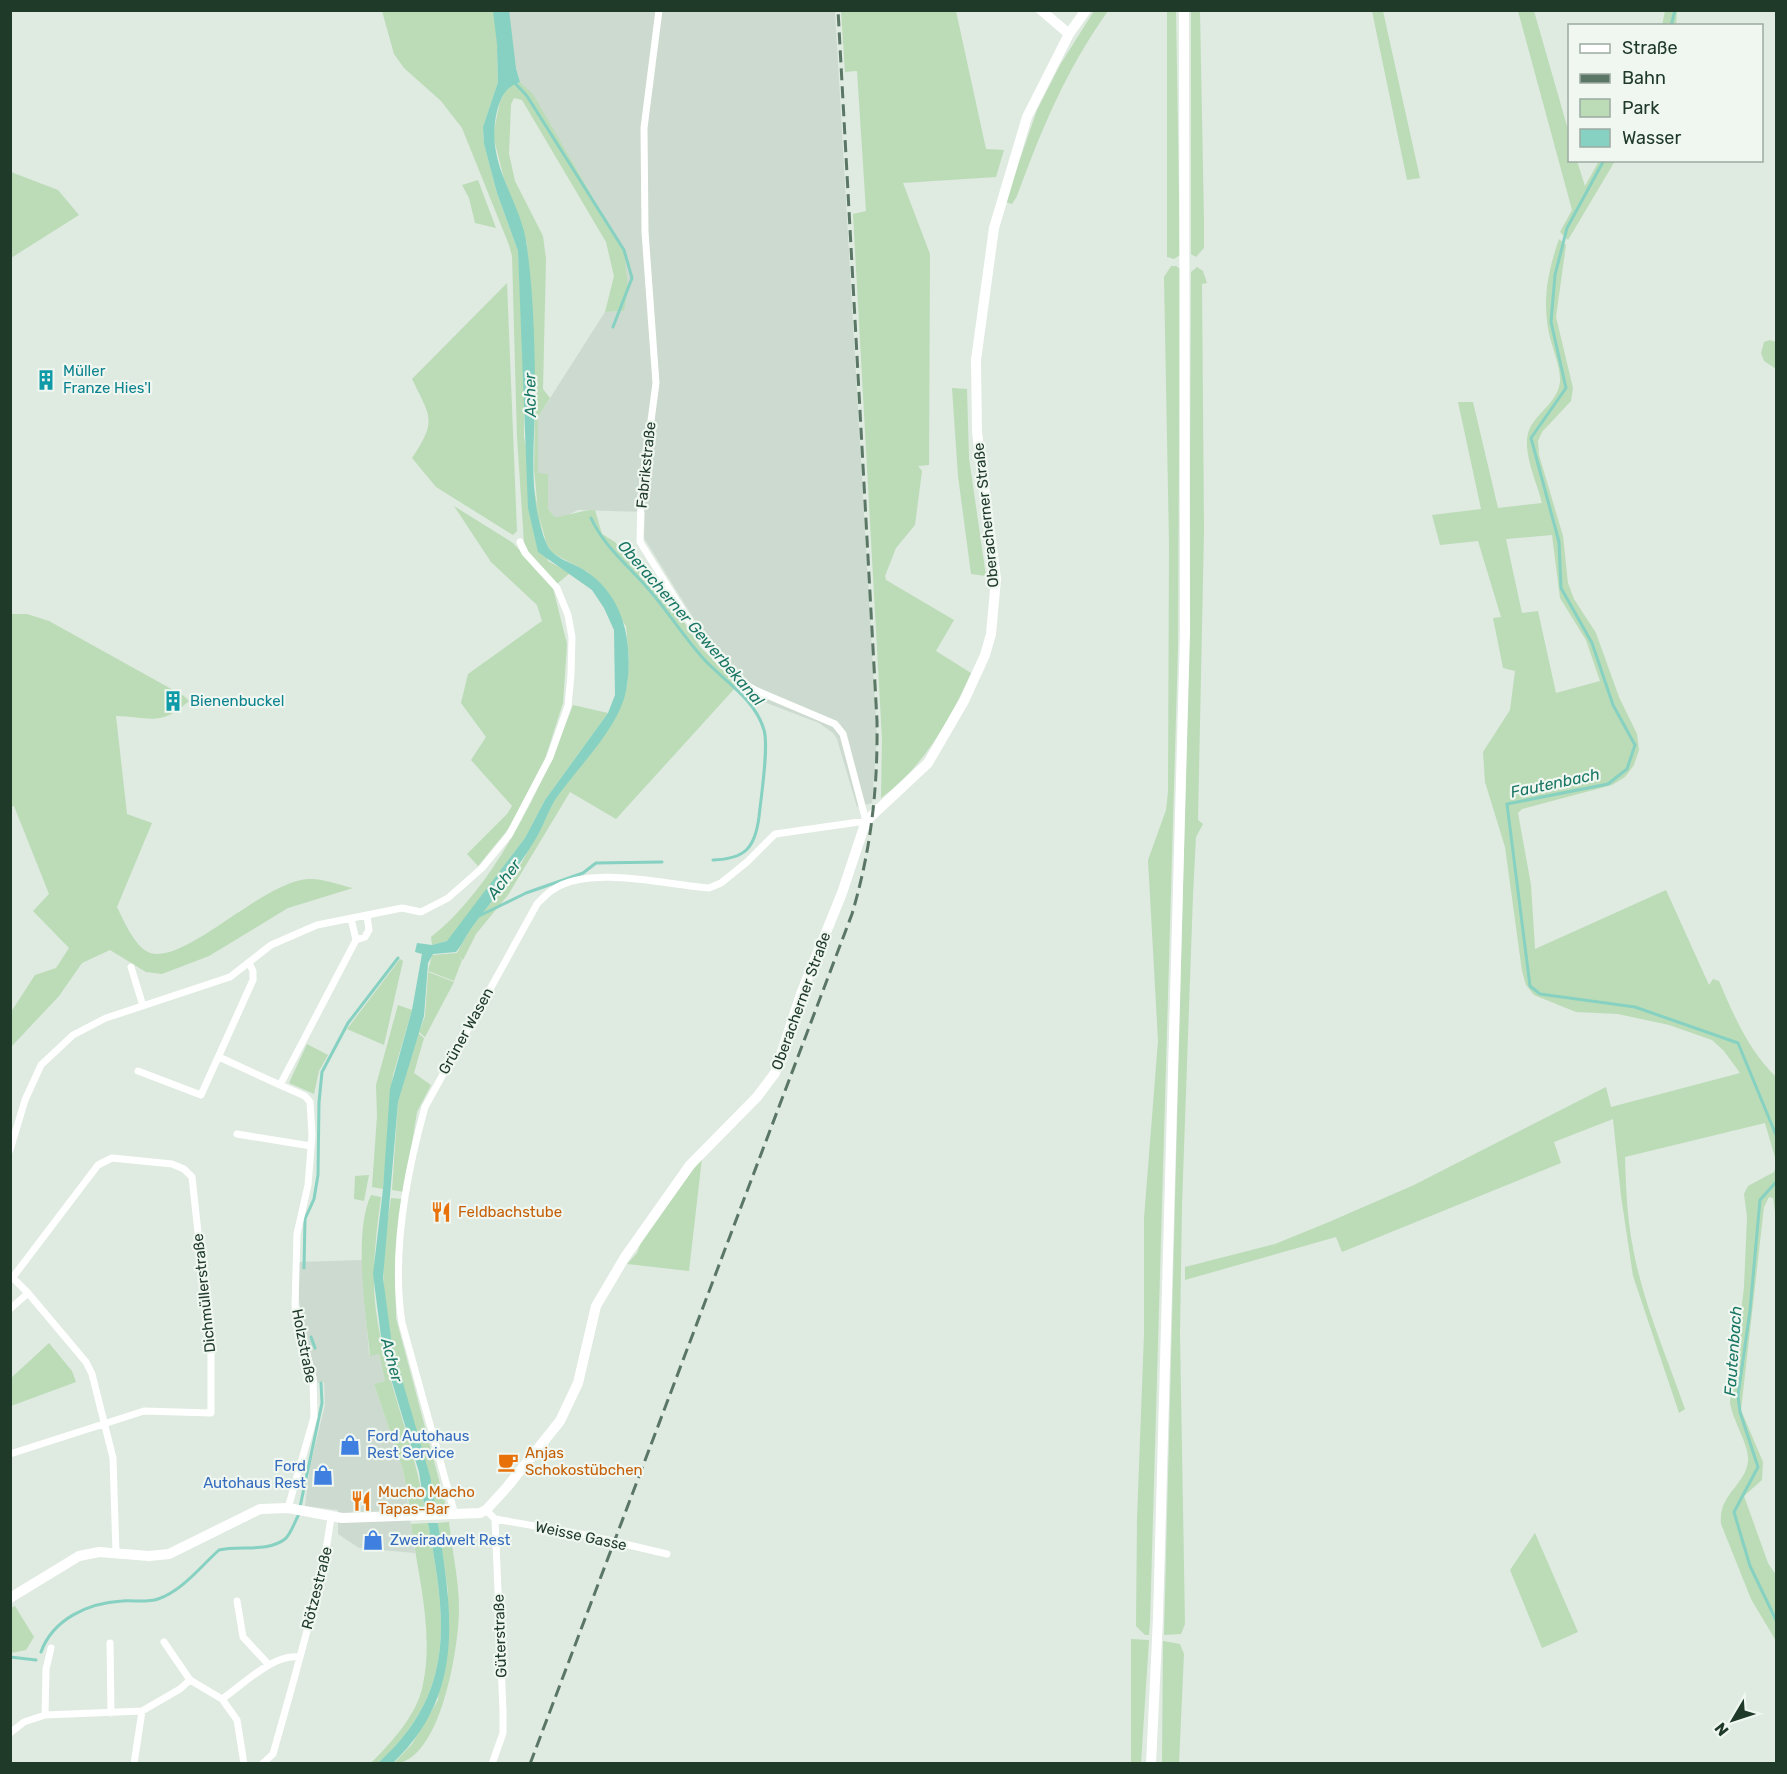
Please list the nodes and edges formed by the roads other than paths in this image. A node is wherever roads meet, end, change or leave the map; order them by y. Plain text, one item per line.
1 (658, 10) edge
2 (1041, 10) edge
3 (1086, 10) edge
4 (1184, 10) edge
5 (1069, 34) junction
6 (520, 542) dead end
7 (866, 821) junction
8 (367, 916) junction
9 (351, 918) junction
10 (356, 940) junction
11 (249, 963) junction
12 (131, 967) dead end
13 (143, 1006) junction
14 (219, 1057) junction
15 (138, 1071) dead end
16 (280, 1085) junction
17 (237, 1134) dead end
18 (311, 1146) junction
19 (10, 1150) edge
20 (12, 1276) edge
21 (28, 1293) junction
22 (10, 1309) edge
23 (106, 1423) junction
24 (10, 1454) edge
25 (297, 1510) junction
26 (486, 1510) junction
27 (454, 1515) junction
28 (332, 1518) junction
29 (495, 1520) junction
30 (116, 1553) junction
31 (667, 1554) dead end
32 (10, 1598) edge
33 (237, 1601) dead end
34 (164, 1642) dead end
35 (110, 1643) dead end
36 (51, 1648) dead end
37 (299, 1657) junction
38 (269, 1665) junction
39 (190, 1680) junction
40 (222, 1699) junction
41 (142, 1711) junction
42 (111, 1713) junction
43 (45, 1715) junction
44 (10, 1732) edge
45 (134, 1764) edge
46 (244, 1764) edge
47 (262, 1764) edge
48 (492, 1764) edge
49 (1149, 1764) edge

1 - 7 street, Fabrikstraße
2 - 5 street
3 - 5 street, Oberacherner Straße
4 - 49 street
5 - 7 street, Oberacherner Straße
6 - 8 street
7 - 26 street, Oberacherner Straße
7 - 27 street, Grüner Wasen
8 - 9 street
8 - 10 street
9 - 10 street
9 - 11 street
10 - 16 street
11 - 13 street
11 - 14 street
12 - 13 street
13 - 19 street
14 - 15 street
14 - 16 street
16 - 18 street, Holzstraße
17 - 18 street
18 - 25 street, Holzstraße
20 - 21 street
20 - 23 street, Dichmüllerstraße
21 - 22 street
21 - 23 street
23 - 24 street
23 - 30 street
25 - 28 street
25 - 30 street
26 - 27 street
26 - 29 street
27 - 28 street
28 - 37 street, Rötzestraße
29 - 31 street, Weisse Gasse
29 - 48 street, Güterstraße
30 - 32 street
33 - 38 street
34 - 39 street
35 - 42 street
36 - 43 street
37 - 38 street
37 - 47 street, Rötzestraße
38 - 40 street
39 - 40 street
39 - 41 street
40 - 46 street
41 - 42 street
41 - 45 street
42 - 43 street
43 - 44 street

